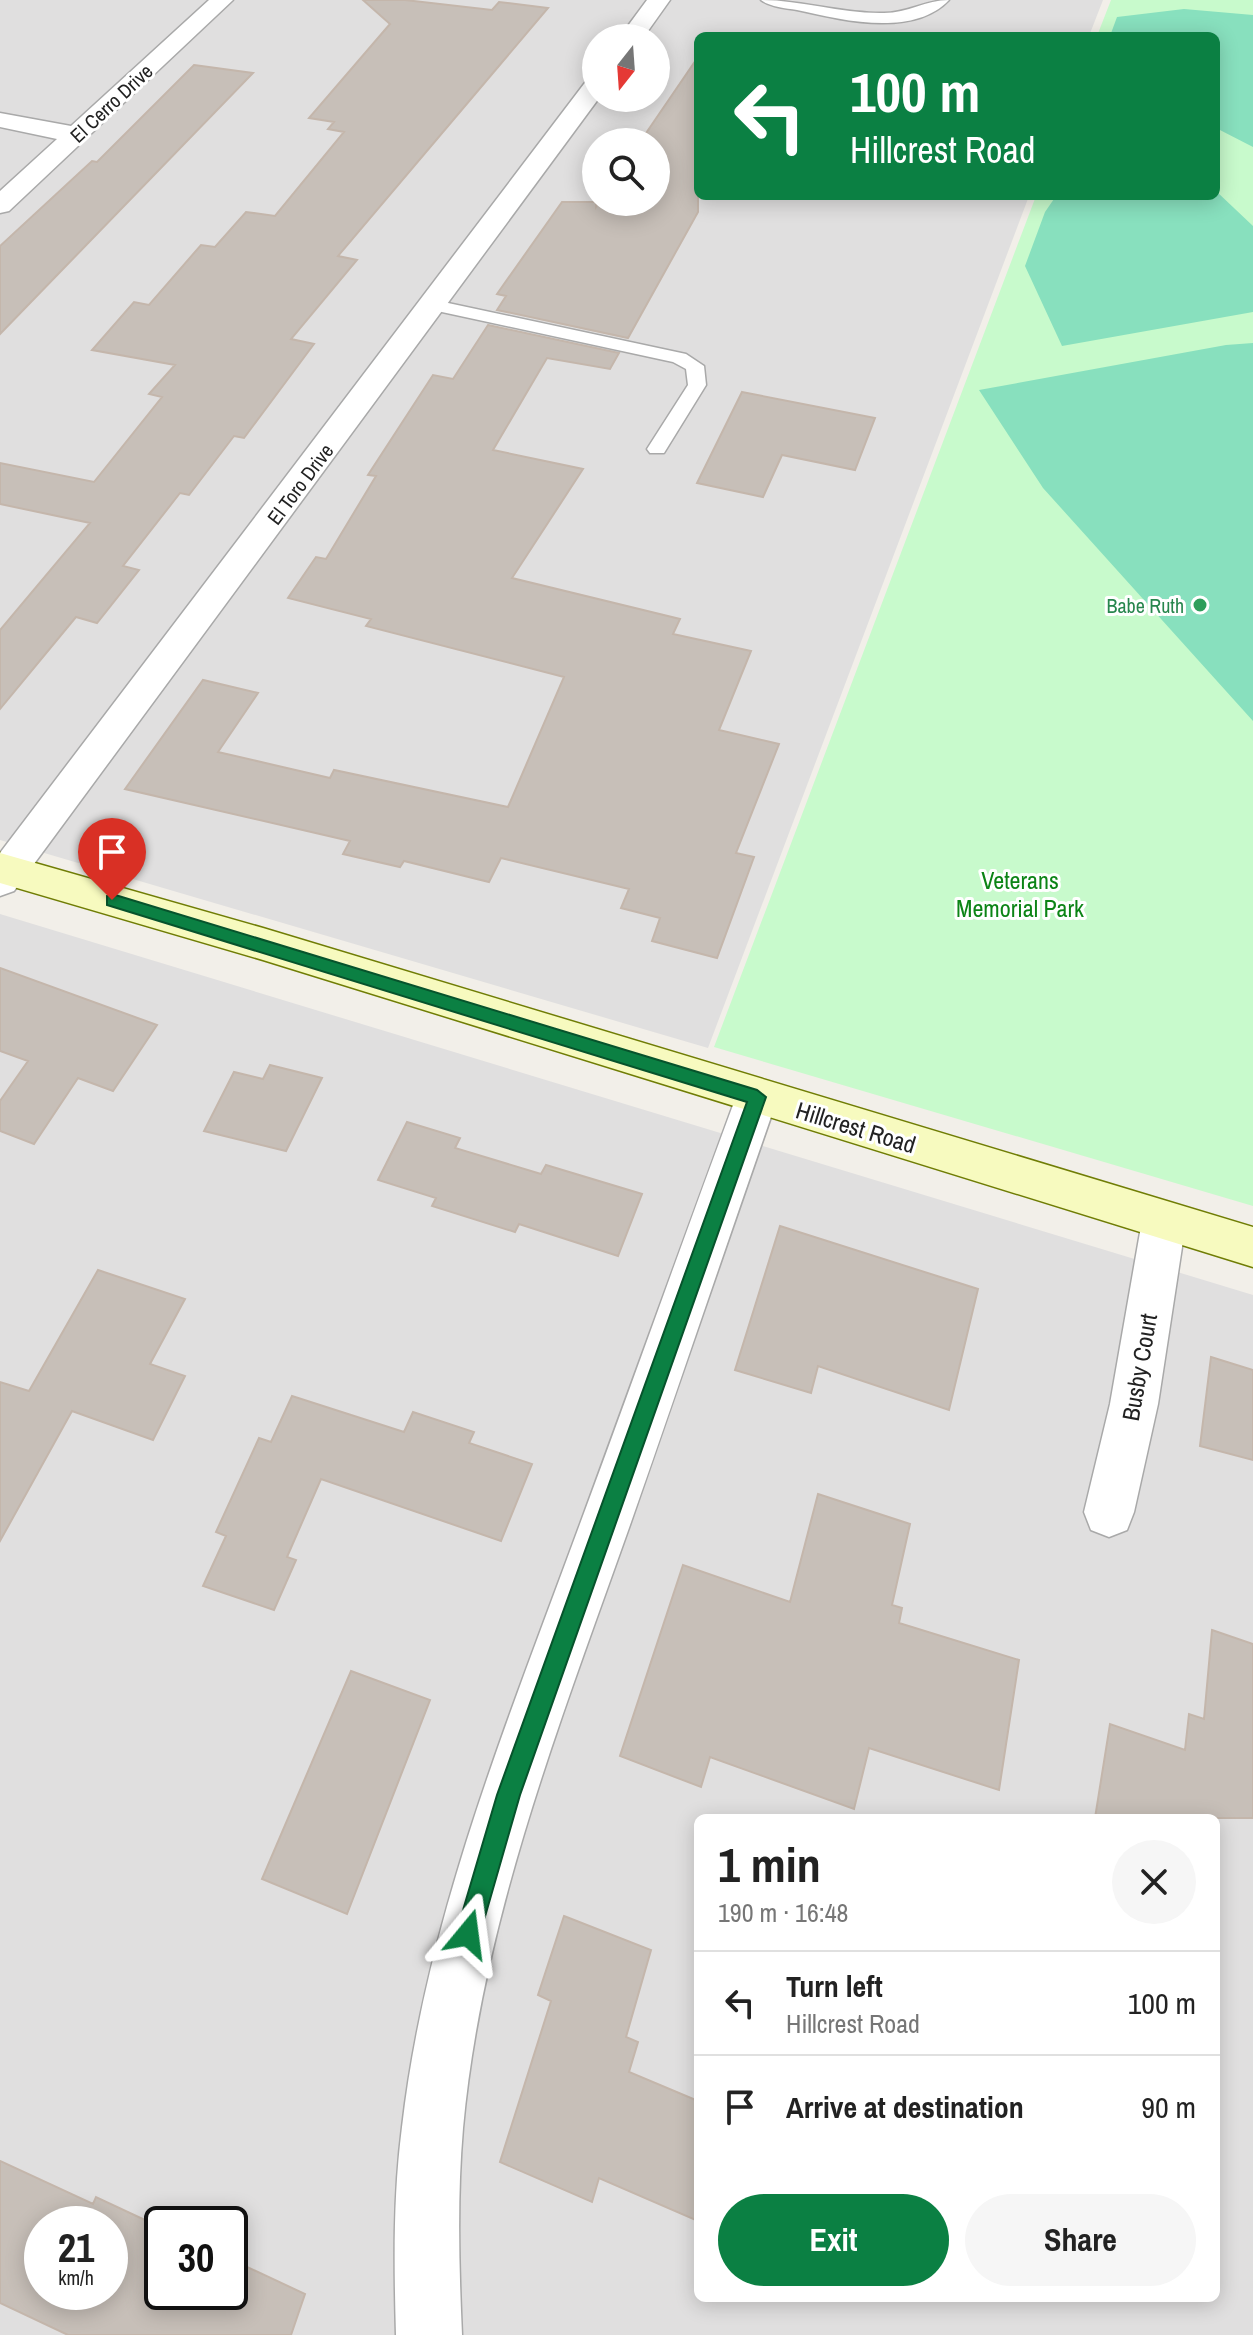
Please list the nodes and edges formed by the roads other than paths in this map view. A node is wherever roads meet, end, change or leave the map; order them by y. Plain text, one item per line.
1 (222, 0) edge
2 (659, 0) edge
3 (768, 0) edge
4 (942, 0) edge
5 (641, 24) edge
6 (582, 104) edge
7 (0, 120) edge
8 (77, 135) junction
9 (0, 205) edge
10 (434, 305) junction
11 (657, 449) dead end
12 (3, 873) edge
13 (757, 1097) junction
14 (1164, 1221) junction
15 (1253, 1247) edge
16 (1109, 1512) dead end
17 (429, 2335) edge

1 - 8 street, El Cerro Drive
2 - 5 street
3 - 4 lane
6 - 10 street, El Toro Drive
7 - 8 street
8 - 9 street, El Cerro Drive
10 - 11 lane
10 - 12 street, El Toro Drive
12 - 13 street, Hillcrest Road
13 - 14 street, Hillcrest Road
13 - 17 street
14 - 15 street, Hillcrest Road
14 - 16 street, Busby Court

